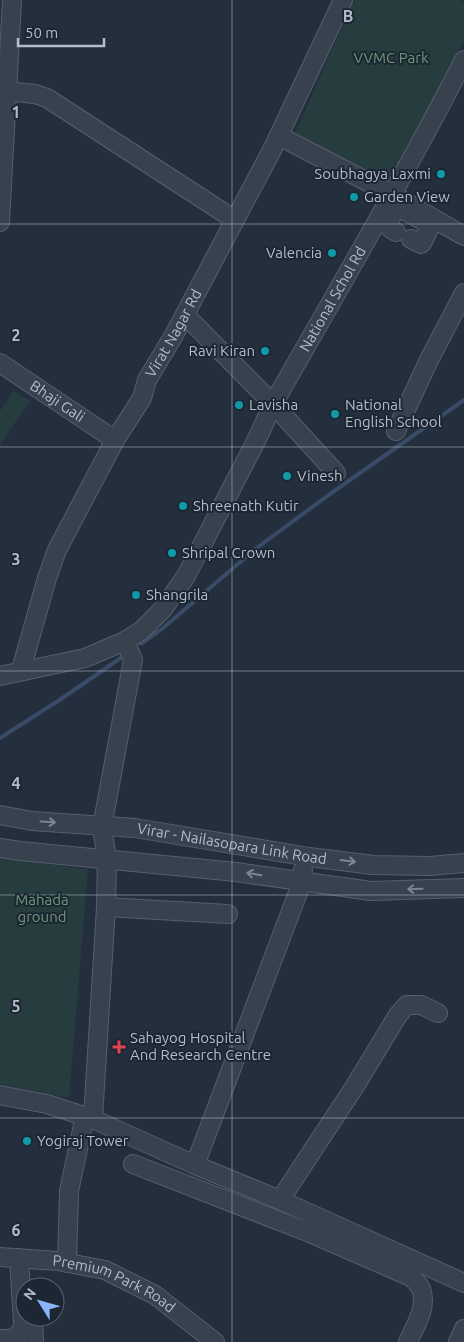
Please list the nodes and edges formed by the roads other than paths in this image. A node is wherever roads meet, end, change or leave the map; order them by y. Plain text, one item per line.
1 (12, 0) edge
2 (343, 0) edge
3 (351, 0) edge
4 (464, 60) edge
5 (7, 91) junction
6 (283, 138) junction
7 (398, 201) junction
8 (0, 204) edge
9 (235, 220) junction
10 (0, 222) edge
11 (464, 236) edge
12 (464, 293) edge
13 (188, 319) junction
14 (0, 363) edge
15 (273, 404) junction
16 (396, 431) dead end
17 (115, 440) junction
18 (336, 473) dead end
19 (128, 649) junction
20 (21, 670) junction
21 (0, 676) edge
22 (0, 816) edge
23 (102, 827) junction
24 (0, 848) edge
25 (305, 856) junction
26 (107, 859) junction
27 (464, 862) edge
28 (302, 882) junction
29 (464, 888) edge
30 (106, 906) junction
31 (228, 914) dead end
32 (438, 1014) dead end
33 (0, 1094) edge
34 (89, 1118) junction
35 (133, 1164) dead end
36 (195, 1165) junction
37 (280, 1200) junction
38 (0, 1258) edge
39 (23, 1260) junction
40 (67, 1263) junction
41 (29, 1277) edge
42 (464, 1283) edge
43 (33, 1327) edge
44 (464, 1329) edge
45 (0, 1339) edge
46 (34, 1342) edge
47 (215, 1342) edge
48 (408, 1342) edge
49 (458, 1342) edge

1 - 5 street
2 - 6 street, Virat Nagar Rd
3 - 6 street
4 - 7 street
5 - 8 street
5 - 9 street
6 - 7 street
6 - 9 street, Virat Nagar Rd
6 - 13 street
7 - 7 street
7 - 11 street
7 - 15 street, National Schol Rd
8 - 10 street
9 - 13 street, Virat Nagar Rd
12 - 16 street
13 - 15 street
13 - 17 street
14 - 17 street, Bhaji Gali
15 - 18 street
15 - 19 street, National Schol Rd
17 - 20 street
19 - 20 street, National Schol Rd
19 - 23 street
20 - 21 street, National Schol Rd
22 -> 23 street, Virar - Nailasopara Link Road
23 - 25 street, Virar - Nailasopara Link Road
23 - 26 street
24 - 26 street, Virar - Nailasopara Link Road
25 -> 27 street, Virar - Nailasopara Link Road
25 - 28 street
28 -> 26 street, Virar - Nailasopara Link Road
26 - 30 street
29 -> 28 street, Virar - Nailasopara Link Road
28 - 36 street
30 - 31 street
30 - 34 street
32 - 37 street
33 - 34 street
34 - 36 street
34 - 40 street
35 - 48 street
36 - 37 street
37 - 42 street
38 - 39 street, Premium Park Road
39 - 40 street, Premium Park Road
39 - 41 street
39 - 45 street
40 - 47 street, Premium Park Road
43 - 46 street
44 - 49 street

